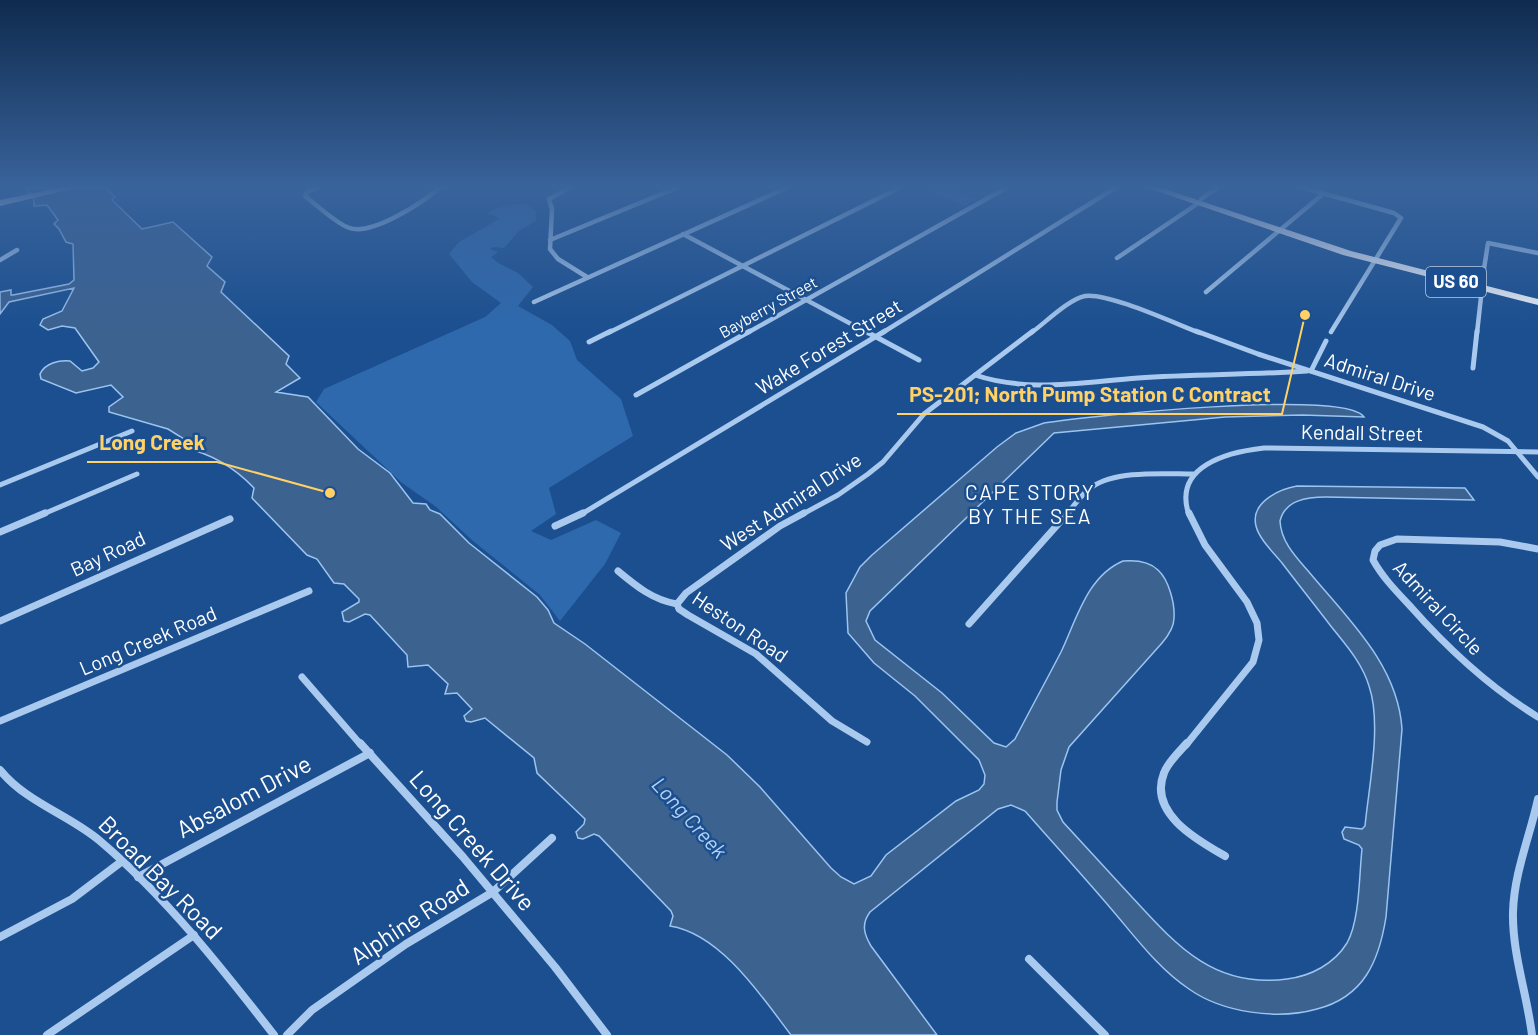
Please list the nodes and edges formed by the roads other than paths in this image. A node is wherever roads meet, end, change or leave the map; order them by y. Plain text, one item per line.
1 (550, 236) edge
2 (559, 236) edge
3 (678, 236) edge
4 (687, 236) edge
5 (802, 236) edge
6 (920, 236) edge
7 (1040, 236) edge
8 (1148, 236) edge
9 (1272, 236) edge
10 (1305, 236) edge
11 (1390, 236) edge
12 (550, 240) junction
13 (17, 250) dead end
14 (1538, 253) edge
15 (1117, 258) dead end
16 (1376, 258) junction
17 (0, 260) edge
18 (743, 266) junction
19 (587, 277) junction
20 (1482, 285) junction
21 (1206, 292) dead end
22 (1090, 295) joint
23 (1538, 296) edge
24 (807, 300) junction
25 (534, 302) dead end
26 (1538, 302) edge
27 (1331, 332) dead end
28 (875, 336) junction
29 (1326, 341) dead end
30 (589, 342) dead end
31 (919, 360) dead end
32 (1473, 368) dead end
33 (1311, 371) junction
34 (975, 375) junction
35 (636, 395) dead end
36 (132, 431) dead end
37 (1518, 452) junction
38 (1538, 452) edge
39 (136, 474) dead end
40 (1193, 474) junction
41 (1538, 477) edge
42 (0, 484) edge
43 (230, 519) dead end
44 (555, 526) dead end
45 (0, 532) edge
46 (1538, 549) edge
47 (618, 571) dead end
48 (309, 591) dead end
49 (677, 604) junction
50 (0, 621) edge
51 (969, 624) dead end
52 (302, 677) dead end
53 (1538, 717) edge
54 (0, 722) edge
55 (867, 742) dead end
56 (370, 753) junction
57 (0, 770) edge
58 (1538, 799) edge
59 (552, 838) dead end
60 (1225, 856) dead end
61 (121, 862) junction
62 (138, 878) junction
63 (493, 892) junction
64 (194, 935) junction
65 (0, 937) edge
66 (1029, 959) dead end
67 (47, 1035) edge
68 (274, 1035) edge
69 (287, 1035) edge
70 (607, 1035) edge
71 (1106, 1035) edge
72 (1532, 1035) edge

1 - 12 street
2 - 12 street
3 - 19 street
4 - 18 street
5 - 18 street
6 - 24 street, Bayberry Street
7 - 28 street, Wake Forest Street
8 - 15 street
9 - 21 street
10 - 16 highway, US 60
11 - 16 street
12 - 19 street
13 - 17 street
14 - 20 street
16 - 20 highway, US 60
16 - 27 street
18 - 24 street
18 - 30 street
19 - 25 street
20 - 23 highway, US 60
20 - 26 highway, US 60
20 - 32 street
22 - 33 street, Admiral Drive
22 - 34 street, West Admiral Drive
24 - 28 street
24 - 35 street, Bayberry Street
28 - 31 street
28 - 44 street, Wake Forest Street
29 - 33 street
33 - 34 street
33 - 37 street, Admiral Drive
34 - 49 street, West Admiral Drive
36 - 42 street
37 - 38 street, Kendall Street
37 - 40 street, Kendall Street
37 - 41 street, Admiral Drive
39 - 45 street
40 - 51 street
40 - 60 street
43 - 50 street, Bay Road
46 - 53 street, Admiral Circle
47 - 49 street, Heston Road
48 - 54 street, Long Creek Road
49 - 55 street, Heston Road
52 - 56 street, Long Creek Drive
56 - 62 street, Absalom Drive
56 - 63 street, Long Creek Drive
57 - 61 street, Broad Bay Road
58 - 72 street
59 - 63 street, Alphine Road
61 - 62 street, Broad Bay Road
61 - 65 street
62 - 64 street, Broad Bay Road
63 - 69 street, Alphine Road
63 - 70 street, Long Creek Drive
64 - 67 street
64 - 68 street, Broad Bay Road
66 - 71 street

